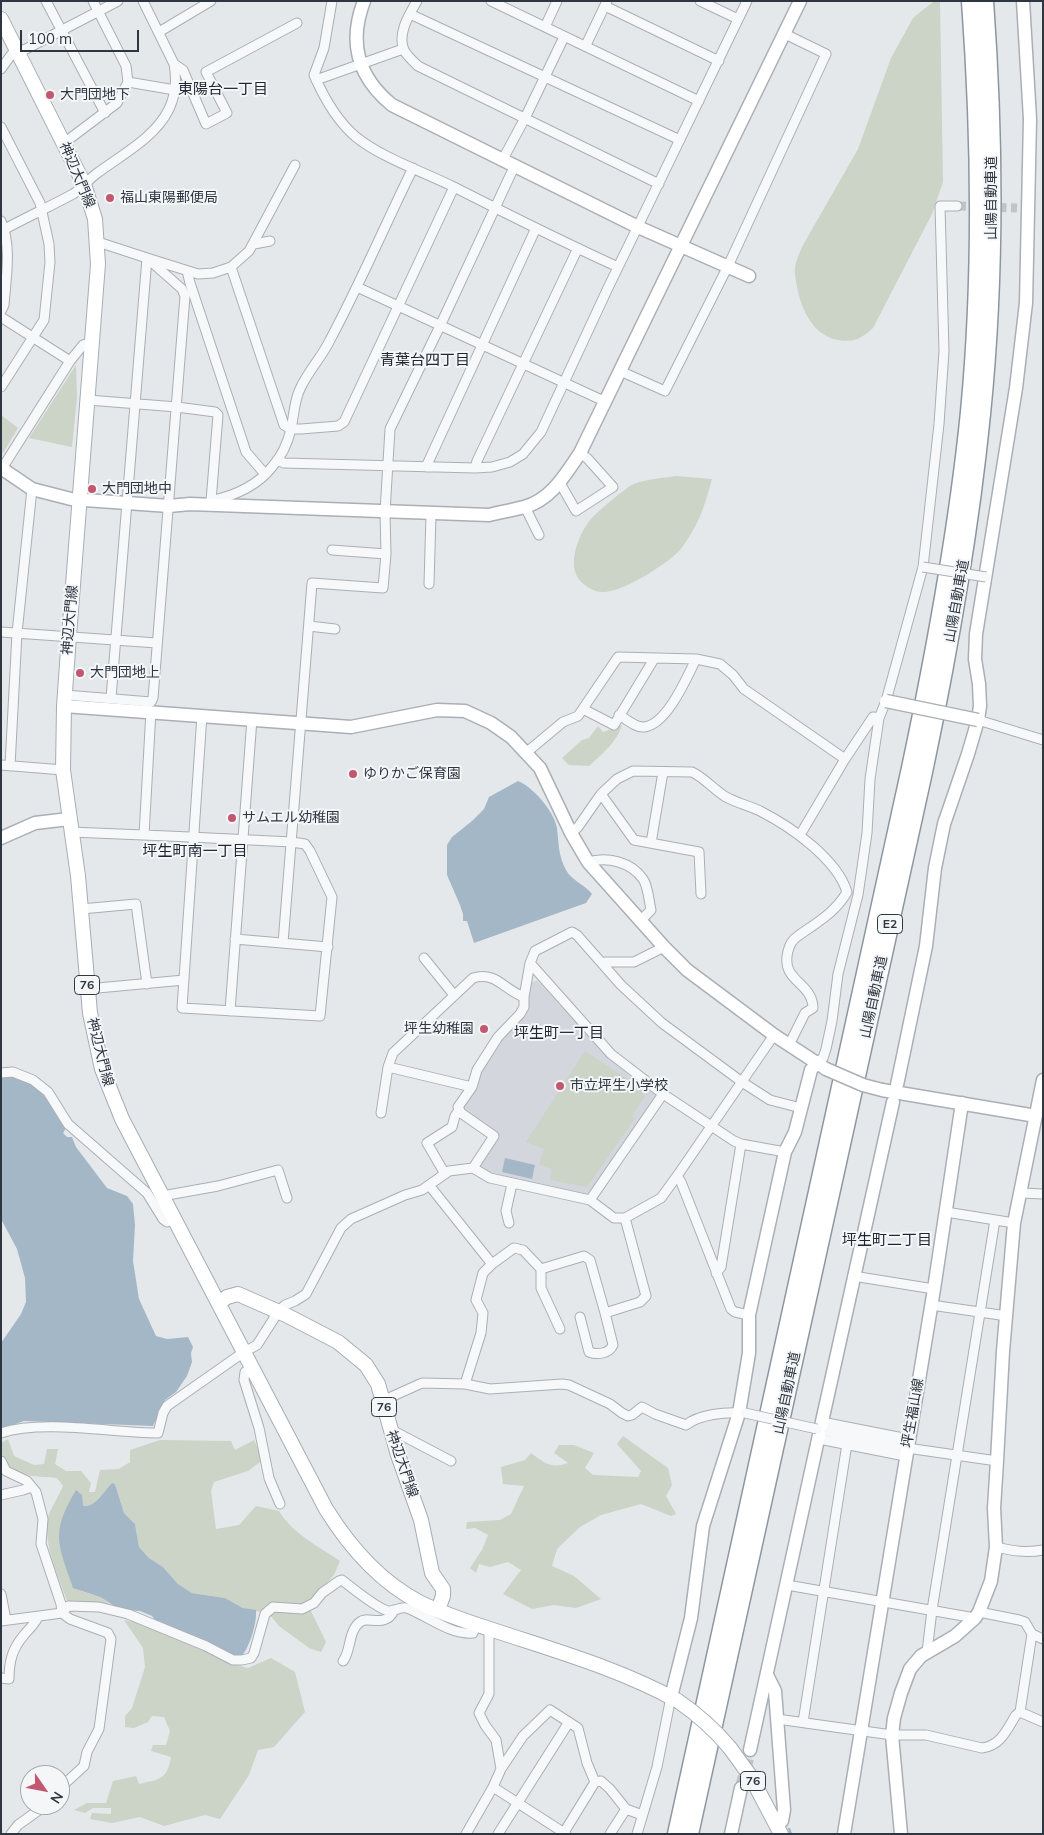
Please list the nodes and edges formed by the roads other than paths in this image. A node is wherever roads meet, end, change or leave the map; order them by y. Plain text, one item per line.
1 (46, 1) edge
2 (93, 1) edge
3 (118, 1) edge
4 (143, 1) edge
5 (211, 1) edge
6 (332, 1) edge
7 (364, 1) edge
8 (417, 1) edge
9 (491, 1) edge
10 (556, 1) edge
11 (700, 1) edge
12 (747, 1) edge
13 (800, 1) edge
14 (970, 1) edge
15 (984, 1) edge
16 (1022, 1) edge
17 (606, 4) edge
18 (98, 11) junction
19 (410, 14) junction
20 (1, 19) edge
21 (738, 19) junction
22 (297, 23) dead end
23 (545, 27) junction
24 (61, 30) junction
25 (159, 32) junction
26 (785, 34) junction
27 (564, 37) junction
28 (586, 46) junction
29 (403, 48) junction
30 (19, 52) junction
31 (719, 61) junction
32 (174, 64) junction
33 (361, 64) junction
34 (1, 69) edge
35 (545, 78) junction
36 (316, 80) junction
37 (128, 82) junction
38 (175, 90) junction
39 (699, 101) junction
40 (105, 113) junction
41 (525, 118) junction
42 (1, 127) edge
43 (680, 140) junction
44 (64, 143) junction
45 (503, 159) junction
46 (295, 165) dead end
47 (515, 165) junction
48 (413, 168) junction
49 (84, 184) junction
50 (658, 184) junction
51 (454, 187) junction
52 (958, 206) tunnel mouth
53 (494, 208) junction
54 (42, 209) junction
55 (3, 225) edge
56 (638, 227) junction
57 (536, 228) junction
58 (270, 241) dead end
59 (98, 242) junction
60 (254, 244) junction
61 (681, 246) junction
62 (578, 248) junction
63 (146, 258) junction
64 (728, 266) junction
65 (231, 267) junction
66 (618, 267) junction
67 (187, 271) junction
68 (749, 276) dead end
69 (357, 287) junction
70 (398, 306) junction
71 (1, 311) edge
72 (1, 317) edge
73 (440, 326) junction
74 (32, 338) junction
75 (92, 342) junction
76 (483, 346) junction
77 (70, 361) junction
78 (524, 365) junction
79 (620, 371) junction
80 (565, 384) junction
81 (1, 386) edge
82 (88, 400) junction
83 (606, 402) junction
84 (134, 403) junction
85 (177, 407) junction
86 (291, 429) junction
87 (580, 453) junction
88 (277, 460) junction
89 (388, 466) junction
90 (426, 467) junction
91 (475, 468) junction
92 (1, 469) edge
93 (265, 474) junction
94 (560, 483) junction
95 (32, 489) junction
96 (80, 499) junction
97 (211, 500) junction
98 (126, 502) junction
99 (190, 504) junction
100 (169, 506) junction
101 (525, 507) junction
102 (385, 512) junction
103 (431, 514) junction
104 (539, 535) dead end
105 (332, 550) dead end
106 (386, 554) junction
107 (923, 567) junction
108 (986, 578) junction
109 (429, 584) dead end
110 (309, 626) junction
111 (335, 629) dead end
112 (1, 632) edge
113 (17, 633) junction
114 (68, 636) junction
115 (116, 639) junction
116 (157, 643) junction
117 (654, 659) junction
118 (696, 659) junction
119 (111, 698) junction
120 (64, 700) junction
121 (886, 701) junction
122 (583, 709) junction
123 (151, 711) junction
124 (202, 715) junction
125 (619, 715) junction
126 (879, 718) junction
127 (252, 719) junction
128 (978, 720) junction
129 (302, 723) junction
130 (1043, 740) edge
131 (527, 752) junction
132 (845, 759) junction
133 (6, 766) edge
134 (63, 770) junction
135 (663, 772) junction
136 (601, 794) junction
137 (70, 826) junction
138 (571, 833) junction
139 (144, 835) junction
140 (800, 835) junction
141 (194, 837) junction
142 (1, 838) edge
143 (243, 840) junction
144 (292, 842) junction
145 (651, 843) junction
146 (588, 862) junction
147 (847, 892) junction
148 (702, 894) dead end
149 (858, 895) junction
150 (81, 908) junction
151 (640, 920) junction
152 (235, 939) junction
153 (283, 943) junction
154 (328, 947) junction
155 (664, 947) junction
156 (424, 958) dead end
157 (530, 963) junction
158 (604, 964) junction
159 (184, 980) junction
160 (147, 984) junction
161 (87, 990) junction
162 (454, 994) junction
163 (524, 997) junction
164 (230, 1010) junction
165 (774, 1035) junction
166 (790, 1045) junction
167 (822, 1066) junction
168 (388, 1067) junction
169 (1, 1073) edge
170 (1043, 1080) edge
171 (742, 1082) junction
172 (897, 1085) dead end
173 (472, 1087) junction
174 (663, 1094) junction
175 (894, 1102) dead end
176 (962, 1103) junction
177 (801, 1108) junction
178 (459, 1110) junction
179 (381, 1113) dead end
180 (1036, 1116) junction
181 (712, 1126) junction
182 (741, 1144) junction
183 (785, 1152) junction
184 (473, 1168) junction
185 (445, 1174) junction
186 (677, 1176) junction
187 (512, 1184) junction
188 (430, 1185) junction
189 (1021, 1193) junction
190 (1043, 1194) edge
191 (162, 1196) junction
192 (287, 1198) dead end
193 (590, 1200) junction
194 (946, 1212) junction
195 (624, 1218) junction
196 (174, 1220) junction
197 (995, 1220) junction
198 (509, 1223) dead end
199 (1014, 1224) junction
200 (492, 1264) junction
201 (541, 1269) junction
202 (716, 1273) junction
203 (854, 1276) junction
204 (934, 1289) junction
205 (219, 1303) junction
206 (930, 1305) junction
207 (278, 1312) junction
208 (979, 1312) junction
209 (605, 1313) junction
210 (749, 1315) junction
211 (1007, 1316) junction
212 (580, 1317) dead end
213 (560, 1329) dead end
214 (244, 1352) junction
215 (252, 1368) junction
216 (465, 1384) junction
217 (382, 1400) junction
218 (742, 1413) junction
219 (390, 1429) junction
220 (820, 1430) junction
221 (1, 1433) edge
222 (848, 1444) junction
223 (907, 1448) junction
224 (956, 1455) junction
225 (997, 1460) junction
226 (1, 1461) edge
227 (452, 1461) dead end
228 (31, 1486) junction
229 (1, 1495) edge
230 (280, 1504) dead end
231 (996, 1547) junction
232 (1043, 1550) edge
233 (787, 1585) junction
234 (824, 1591) junction
235 (1, 1594) edge
236 (882, 1601) junction
237 (394, 1610) junction
238 (438, 1610) junction
239 (932, 1610) junction
240 (62, 1613) junction
241 (977, 1615) junction
242 (38, 1616) junction
243 (4, 1620) edge
244 (482, 1626) junction
245 (1032, 1634) junction
246 (1043, 1639) edge
247 (927, 1652) junction
248 (343, 1661) dead end
249 (767, 1675) junction
250 (1, 1678) edge
251 (674, 1699) junction
252 (761, 1702) junction
253 (776, 1705) junction
254 (1020, 1712) junction
255 (777, 1719) junction
256 (569, 1722) junction
257 (803, 1722) junction
258 (1043, 1722) edge
259 (860, 1732) junction
260 (892, 1735) junction
261 (750, 1750) tunnel mouth
262 (501, 1769) junction
263 (70, 1779) edge
264 (595, 1782) junction
265 (493, 1787) junction
266 (741, 1788) tunnel mouth
267 (518, 1803) junction
268 (626, 1809) junction
269 (32, 1815) edge
270 (642, 1815) junction
271 (778, 1829) edge
272 (564, 1833) edge
273 (11, 1834) edge
274 (466, 1834) edge
275 (498, 1834) edge
276 (610, 1834) edge
277 (637, 1834) edge
278 (676, 1834) edge
279 (690, 1834) edge
280 (731, 1834) edge
281 (844, 1834) edge
282 (901, 1834) edge

1 - 24 street
2 - 18 street
3 - 18 street
4 - 25 street
5 - 25 street
6 - 36 street
7 - 33 street
8 - 19 street
9 - 23 street
10 - 23 street
11 - 21 street
12 - 21 street
13 - 26 street
14 - 278 highway, 山陽自動車道 / E2
15 - 279 highway, 山陽自動車道 / E2
16 - 108 street
17 - 28 street
17 - 31 street
18 - 24 street
18 - 37 street
19 - 29 street
19 - 35 street
20 - 30 main road, 神辺大門線 / 76
21 - 31 street
22 - 32 street
23 - 27 street
24 - 30 street
24 - 40 street
25 - 32 street
26 - 61 street
26 - 64 street
27 - 28 street
27 - 35 street
28 - 39 street
29 - 33 street
29 - 41 street
30 - 34 street
30 - 44 main road, 神辺大門線 / 76
31 - 39 street
32 - 38 street
33 - 36 street
33 - 45 street
35 - 41 street
35 - 43 street
36 - 48 street
37 - 38 street
37 - 40 street
38 - 49 street
39 - 43 street
40 - 44 street
41 - 45 street
41 - 50 street
42 - 54 street
43 - 50 street
44 - 49 main road, 神辺大門線 / 76
45 - 47 street
46 - 60 street
47 - 53 street
47 - 56 street
48 - 51 street
48 - 69 street
49 - 54 street
49 - 59 main road, 神辺大門線 / 76
50 - 56 street
51 - 53 street
51 - 70 street
52 - 107 street
53 - 57 street
53 - 73 street
54 - 55 street
54 - 74 street
55 - 71 street
56 - 61 street
56 - 66 street
57 - 62 street
57 - 76 street
58 - 60 street
59 - 63 street
59 - 75 main road, 神辺大門線 / 76
60 - 65 street
61 - 64 street
61 - 79 street
62 - 66 street
62 - 78 street
63 - 67 street
63 - 84 street
63 - 85 street
64 - 68 street
64 - 79 street
65 - 67 street
65 - 86 street
66 - 80 street
67 - 93 street
69 - 70 street
69 - 86 street
70 - 73 street
70 - 86 street
72 - 74 street
73 - 76 street
73 - 89 street
74 - 77 street
74 - 81 street
75 - 77 street
75 - 82 main road, 神辺大門線 / 76
76 - 78 street
76 - 90 street
77 - 92 street
78 - 80 street
78 - 91 street
79 - 83 street
80 - 83 street
80 - 91 street
82 - 84 street
82 - 96 main road, 神辺大門線 / 76
83 - 87 street
84 - 85 street
84 - 98 street
85 - 97 street
85 - 100 street
86 - 88 street
87 - 94 street
87 - 94 street
88 - 89 street
88 - 93 street
89 - 90 street
89 - 102 street
90 - 91 street
92 - 95 street
93 - 97 street
94 - 101 street
95 - 96 street
95 - 113 street
96 - 98 street
96 - 114 main road, 神辺大門線 / 76
97 - 99 street
98 - 100 street
98 - 115 street
99 - 100 street
99 - 102 street
100 - 116 street
101 - 103 street
101 - 104 street
102 - 103 street
102 - 106 street
103 - 109 street
105 - 106 street
106 - 110 street
107 - 108 street, bridge
107 - 121 street
108 - 128 street
110 - 111 street
110 - 129 street
112 - 113 street
113 - 114 street
113 - 133 street
114 - 115 street
114 - 120 main road, 神辺大門線 / 76
115 - 116 street
115 - 119 street
116 - 119 street
117 - 118 street
117 - 122 street
117 - 125 street
118 - 125 street
118 - 132 street
119 - 120 street
120 - 123 street
120 - 134 main road, 神辺大門線 / 76
121 - 126 street
121 - 128 street, bridge
122 - 125 street
122 - 131 street
123 - 124 street
123 - 139 street
124 - 127 street
124 - 141 street
126 - 132 street
126 - 149 street
127 - 129 street
127 - 143 street
128 - 130 street
128 - 172 street
129 - 131 street
129 - 144 street
131 - 138 street
132 - 140 street
133 - 134 street
134 - 137 main road, 神辺大門線 / 76
135 - 136 street
135 - 140 street
135 - 145 street
136 - 138 street
136 - 145 street
137 - 139 street
137 - 142 street
137 - 150 main road, 神辺大門線 / 76
138 - 146 street
139 - 141 street
140 - 147 street
141 - 143 street
141 - 159 street
143 - 144 street
143 - 152 street
144 - 153 street
144 - 154 street
145 - 148 street
146 - 151 street
146 - 151 street
147 - 149 street
147 - 166 street
149 - 167 street
150 - 160 street
150 - 161 main road, 神辺大門線 / 76
151 - 155 street
152 - 153 street
152 - 164 street
153 - 154 street
154 - 164 street
155 - 158 street
155 - 165 street
156 - 162 street
157 - 158 street
157 - 163 street
157 - 174 street
158 - 171 street
159 - 160 street
159 - 164 street
160 - 161 street
161 - 191 main road, 神辺大門線 / 76
162 - 163 street
162 - 168 street
163 - 173 street
165 - 166 street
165 - 171 street
166 - 167 street
167 - 176 street, bridge
167 - 177 street
168 - 173 street
168 - 179 street
169 - 196 street
170 - 180 street
171 - 177 street
171 - 181 street
173 - 178 street
174 - 181 street
174 - 193 street
175 - 203 street
176 - 180 street
176 - 194 street, 坪生福山線
177 - 183 street
178 - 184 street
178 - 185 street
180 - 189 street
181 - 182 street
181 - 186 street
182 - 183 street
182 - 202 street
183 - 210 street
184 - 185 street
184 - 187 street
185 - 188 street
186 - 195 street
186 - 202 street
187 - 193 street
187 - 198 street
188 - 200 street
188 - 207 street
189 - 190 street
189 - 199 street
191 - 192 street
191 - 196 main road, 神辺大門線 / 76
193 - 195 street
194 - 197 street
194 - 204 street, 坪生福山線
195 - 209 street
196 - 205 main road, 神辺大門線 / 76
197 - 199 street
197 - 208 street
199 - 211 street
200 - 201 street
200 - 216 street
201 - 209 street
201 - 213 street
202 - 210 street
203 - 204 street
203 - 220 street
204 - 206 street, 坪生福山線
205 - 207 main road, 神辺大門線 / 76
205 - 214 main road, 神辺大門線 / 76
206 - 208 street
206 - 223 street, 坪生福山線
207 - 214 street
207 - 217 main road, 神辺大門線 / 76
208 - 211 street
208 - 224 street
209 - 212 street
210 - 218 street
211 - 225 street
214 - 215 main road, 神辺大門線 / 76
214 - 221 street
215 - 230 street
215 - 238 main road, 神辺大門線 / 76
216 - 217 street
216 - 218 street
217 - 219 main road, 神辺大門線 / 76
218 - 220 street, bridge
218 - 251 street
219 - 227 street
219 - 238 main road, 神辺大門線 / 76
220 - 222 street
220 - 223 street
220 - 233 street
222 - 223 street
222 - 234 street
223 - 224 street
223 - 236 street, 坪生福山線
224 - 225 street
224 - 239 street
225 - 231 street
226 - 228 street
228 - 229 street
228 - 240 street
231 - 232 street
231 - 241 street
233 - 234 street
233 - 249 street
234 - 236 street
234 - 257 street
235 - 243 street
236 - 239 street
236 - 259 street, 坪生福山線
237 - 240 street
237 - 244 street
237 - 248 street
238 - 244 main road, 神辺大門線 / 76
239 - 241 street
239 - 247 street
240 - 242 street
240 - 263 street
241 - 245 street
241 - 247 street
242 - 243 street
242 - 250 street
244 - 251 main road, 神辺大門線 / 76
244 - 262 street
245 - 246 street
245 - 254 street
247 - 260 street
249 - 252 street
249 - 253 street
251 - 270 street
251 - 271 main road, 神辺大門線 / 76, bridge
252 - 253 street
252 - 261 street
253 - 255 street
254 - 258 street
254 - 260 street
255 - 257 street
255 - 271 street
256 - 262 street
256 - 264 street
256 - 267 street
257 - 259 street
259 - 260 street
259 - 281 street, 坪生福山線
260 - 282 street
262 - 265 street
264 - 268 street
264 - 272 street
265 - 267 street
265 - 274 street
266 - 280 street
267 - 272 street
267 - 275 street
268 - 270 street
268 - 276 street
269 - 273 street
270 - 277 street

